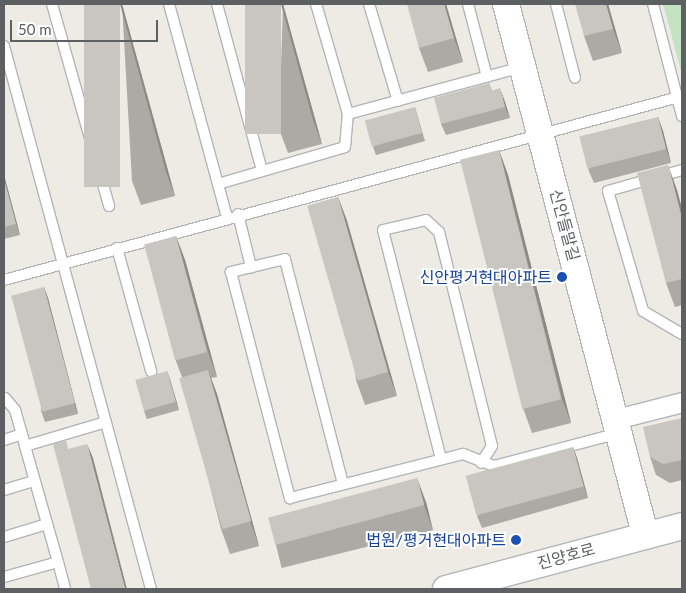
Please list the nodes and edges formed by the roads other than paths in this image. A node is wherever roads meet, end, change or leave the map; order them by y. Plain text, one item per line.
1 (52, 4) edge
2 (169, 4) edge
3 (217, 4) edge
4 (316, 4) edge
5 (369, 4) edge
6 (468, 4) edge
7 (506, 4) edge
8 (556, 4) edge
9 (653, 4) edge
10 (4, 46) edge
11 (523, 67) junction
12 (487, 77) junction
13 (575, 78) dead end
14 (680, 97) edge
15 (398, 101) junction
16 (348, 114) junction
17 (682, 116) edge
18 (540, 132) junction
19 (682, 170) edge
20 (262, 171) junction
21 (218, 184) junction
22 (109, 206) dead end
23 (238, 214) junction
24 (227, 217) junction
25 (117, 248) junction
26 (62, 263) junction
27 (251, 267) junction
28 (4, 280) edge
29 (682, 334) edge
30 (151, 371) dead end
31 (4, 398) edge
32 (682, 402) edge
33 (106, 422) junction
34 (618, 426) junction
35 (22, 434) junction
36 (4, 440) edge
37 (25, 446) junction
38 (441, 460) junction
39 (481, 463) junction
40 (34, 481) junction
41 (344, 484) junction
42 (4, 490) edge
43 (47, 524) junction
44 (681, 531) edge
45 (645, 534) junction
46 (4, 537) edge
47 (58, 562) junction
48 (4, 577) edge
49 (65, 589) edge
50 (151, 589) edge
51 (448, 589) edge

1 - 22 lane
2 - 21 lane
3 - 20 lane
4 - 16 lane
5 - 15 lane
6 - 12 lane
7 - 11 street, 신안들말길
8 - 13 lane
9 - 14 lane
10 - 26 lane
11 - 12 lane
11 - 18 street, 신안들말길
12 - 15 lane
14 - 17 lane
14 - 18 lane
15 - 16 lane
16 - 20 lane
18 - 23 lane
18 - 34 street, 신안들말길
19 - 29 lane
20 - 21 lane
21 - 24 lane
23 - 24 lane
23 - 27 lane
24 - 25 lane
25 - 26 lane
25 - 30 lane
26 - 28 lane
26 - 33 lane
27 - 41 lane
27 - 41 lane
31 - 35 lane
32 - 34 street
33 - 37 lane
33 - 50 lane
34 - 39 lane
34 - 45 street, 신안들말길
35 - 36 lane
35 - 37 lane
37 - 40 lane
38 - 39 lane
38 - 39 lane
38 - 41 lane
40 - 42 lane
40 - 43 lane
43 - 46 lane
43 - 47 lane
44 - 45 street, 진양호로
45 - 51 street, 진양호로
47 - 48 lane
47 - 49 lane

